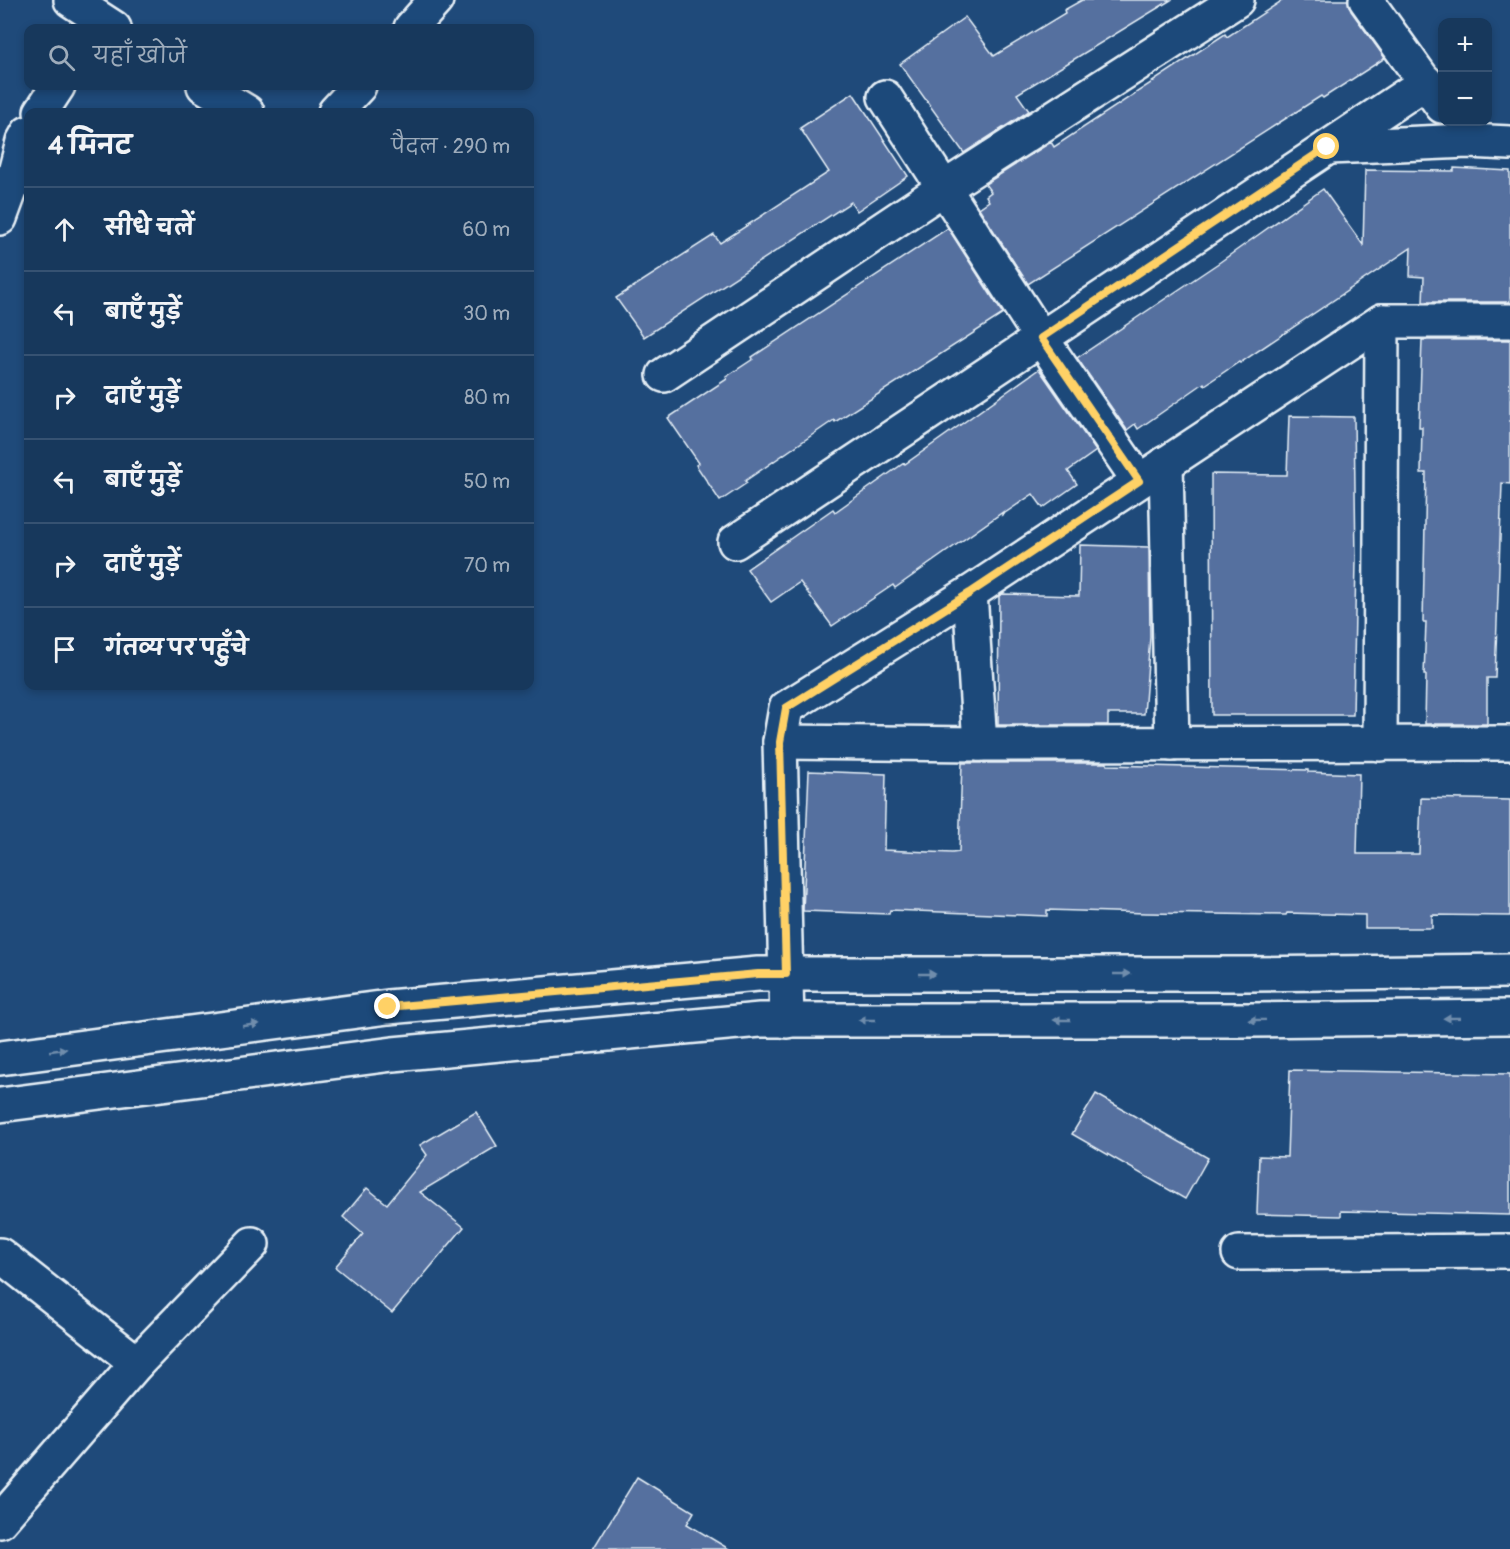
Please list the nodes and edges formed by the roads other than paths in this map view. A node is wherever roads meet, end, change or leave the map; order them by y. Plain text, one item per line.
1 (71, 0) edge
2 (436, 0) edge
3 (1237, 0) edge
4 (1366, 0) edge
5 (105, 19) edge
6 (415, 24) edge
7 (55, 90) edge
8 (211, 90) edge
9 (355, 90) edge
10 (1434, 94) edge
11 (885, 98) dead end
12 (44, 108) edge
13 (240, 108) edge
14 (339, 108) edge
15 (1461, 131) edge
16 (24, 140) edge
17 (1510, 143) edge
18 (1327, 147) junction
19 (945, 188) junction
20 (4, 196) edge
21 (1382, 321) junction
22 (1510, 321) edge
23 (1041, 338) junction
24 (664, 375) dead end
25 (1152, 472) junction
26 (735, 542) dead end
27 (970, 593) junction
28 (780, 742) junction
29 (1510, 743) edge
30 (980, 744) junction
31 (1172, 744) junction
32 (1380, 744) junction
33 (1510, 970) edge
34 (786, 974) junction
35 (1510, 1017) edge
36 (787, 1020) junction
37 (0, 1058) edge
38 (0, 1105) edge
39 (252, 1244) dead end
40 (1510, 1251) edge
41 (1239, 1253) dead end
42 (0, 1255) edge
43 (137, 1363) junction
44 (0, 1521) edge

1 - 5 street
2 - 6 street
3 - 19 street
4 - 10 street
7 - 12 street
8 - 13 street
9 - 14 street
10 - 18 street
11 - 19 street
15 - 17 street
15 - 18 street
16 - 20 street
18 - 23 street
19 - 23 street
19 - 24 street
21 - 22 street
21 - 25 street
21 - 32 street
23 - 25 street
23 - 26 street
25 - 27 street
25 - 31 street
27 - 28 street
27 - 30 street
28 - 30 street
28 - 34 street
29 - 32 street
30 - 31 street
31 - 32 street
34 -> 33 street
34 - 36 street
37 -> 34 street
35 -> 36 street
36 - 38 street
39 - 43 street
40 - 41 street
42 - 43 street
43 - 44 street

